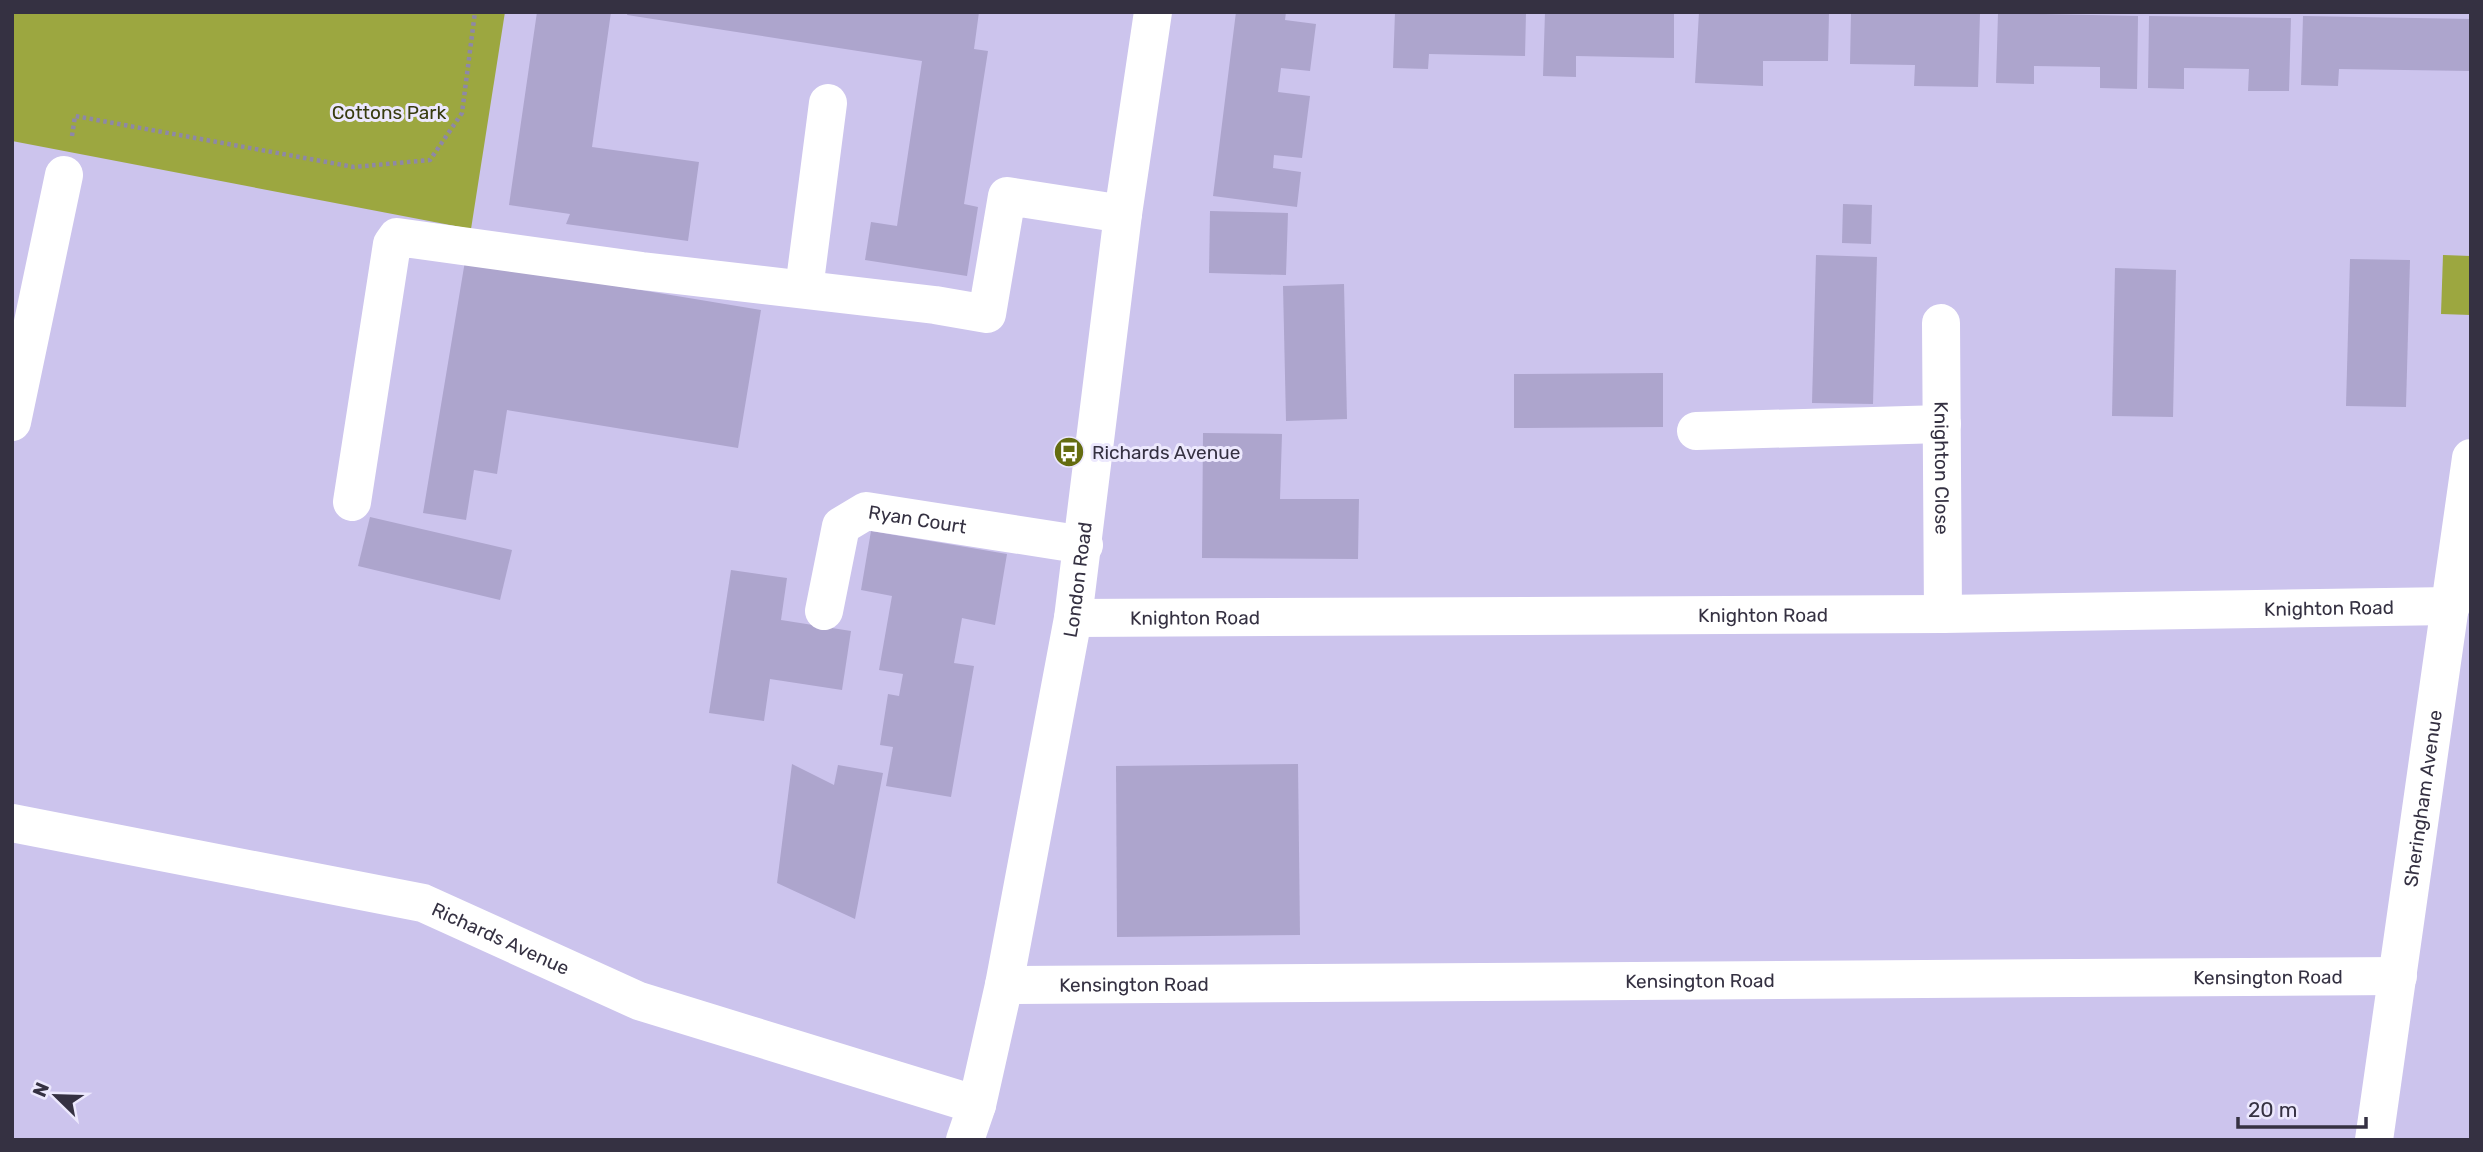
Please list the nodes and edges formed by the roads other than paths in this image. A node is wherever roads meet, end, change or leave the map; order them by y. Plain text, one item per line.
1 (1153, 12) edge
2 (828, 103) dead end
3 (64, 175) road end
4 (1122, 214) junction
5 (804, 289) junction
6 (1941, 323) dead end
7 (12, 422) edge
8 (1942, 424) junction
9 (1696, 430) dead end
10 (2471, 458) edge
11 (352, 502) dead end
12 (1084, 545) junction
13 (2451, 606) junction
14 (824, 611) dead end
15 (1943, 614) junction
16 (1073, 618) junction
17 (12, 823) edge
18 (2398, 976) junction
19 (1004, 985) junction
20 (971, 1122) edge
21 (2374, 1140) edge

1 - 4 street, London Road
2 - 5 street
3 - 7 street
4 - 5 street
4 - 12 street, London Road
5 - 11 street
6 - 8 street, Knighton Close
8 - 9 street
8 - 15 street, Knighton Close
10 - 13 street, Sheringham Avenue
12 - 14 street, Ryan Court
12 - 16 street, London Road
13 - 15 street, Knighton Road
13 - 18 street, Sheringham Avenue
15 - 16 street, Knighton Road
16 - 19 street, London Road
17 - 20 street, Richards Avenue
18 - 19 street, Kensington Road
18 - 21 street, Sheringham Avenue
19 - 20 street, London Road

